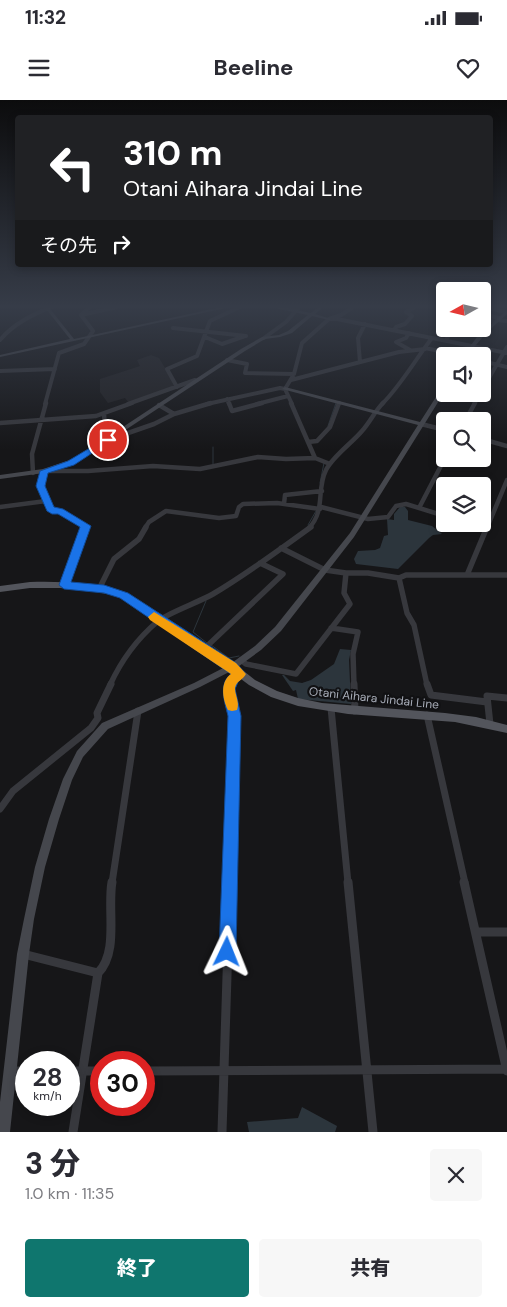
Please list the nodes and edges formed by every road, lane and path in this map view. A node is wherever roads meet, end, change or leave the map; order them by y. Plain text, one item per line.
1 (13, 353) edge
2 (59, 353) edge
3 (198, 353) edge
4 (239, 353) edge
5 (299, 353) edge
6 (359, 353) edge
7 (397, 353) edge
8 (421, 353) edge
9 (505, 353) edge
10 (0, 356) edge
11 (228, 360) junction
12 (360, 362) junction
13 (491, 363) edge
14 (497, 364) junction
15 (507, 367) edge
16 (55, 369) junction
17 (0, 371) edge
18 (294, 374) junction
19 (491, 374) edge
20 (195, 380) junction
21 (290, 380) junction
22 (177, 387) junction
23 (285, 389) junction
24 (288, 396) junction
25 (227, 399) junction
26 (436, 401) edge
27 (339, 403) junction
28 (159, 405) junction
29 (374, 412) junction
30 (104, 414) junction
31 (174, 414) junction
32 (41, 420) junction
33 (0, 423) edge
34 (421, 424) junction
35 (436, 428) edge
36 (107, 441) junction
37 (308, 442) junction
38 (491, 442) edge
39 (507, 446) edge
40 (315, 458) junction
41 (330, 464) junction
42 (440, 467) edge
43 (44, 471) junction
44 (33, 473) junction
45 (0, 477) edge
46 (507, 480) edge
47 (322, 491) junction
48 (46, 501) junction
49 (284, 504) junction
50 (0, 507) edge
51 (320, 508) junction
52 (418, 508) junction
53 (436, 513) edge
54 (491, 517) edge
55 (363, 518) junction
56 (484, 532) edge
57 (281, 548) junction
58 (260, 563) junction
59 (325, 570) junction
60 (346, 572) junction
61 (467, 575) junction
62 (507, 575) edge
63 (398, 578) junction
64 (64, 585) junction
65 (0, 589) edge
66 (99, 589) junction
67 (159, 620) junction
68 (331, 628) junction
69 (204, 649) junction
70 (241, 660) junction
71 (232, 667) junction
72 (240, 674) junction
73 (507, 698) edge
74 (487, 702) junction
75 (331, 708) junction
76 (138, 711) junction
77 (354, 711) junction
78 (427, 715) junction
79 (101, 722) junction
80 (490, 724) junction
81 (507, 729) edge
82 (0, 808) edge
83 (476, 932) junction
84 (507, 932) edge
85 (23, 954) junction
86 (98, 973) junction
87 (155, 1070) edge
88 (224, 1070) junction
89 (366, 1070) junction
90 (507, 1070) edge
91 (10, 1071) junction
92 (15, 1071) edge
93 (82, 1071) junction
94 (90, 1071) edge
95 (3, 1132) edge
96 (73, 1132) edge
97 (222, 1132) edge
98 (373, 1132) edge

1 - 10 street
2 - 16 street
3 - 22 street
4 - 11 street
5 - 18 street
6 - 12 street
7 - 12 street
8 - 29 street
9 - 14 street
11 - 18 street
11 - 20 street
12 - 21 street
13 - 14 street
14 - 15 street
14 - 19 street
16 - 17 street
16 - 32 street
18 - 21 street
20 - 22 street
20 - 28 street
21 - 23 street
22 - 30 street
23 - 24 street
23 - 25 street
23 - 27 street
24 - 25 street
24 - 37 street
25 - 31 street
26 - 34 street
27 - 29 street
27 - 37 street
28 - 31 street
28 - 36 street
29 - 34 street
29 - 41 street
30 - 32 street
30 - 36 street
31 - 36 street
32 - 33 street
32 - 44 street
34 - 35 street
34 - 55 street
36 - 43 street
37 - 40 street
38 - 39 street
40 - 41 street
40 - 43 street
41 - 47 street
42 - 52 street
43 - 44 street
43 - 48 street
44 - 45 street
46 - 54 street
47 - 49 street
47 - 51 street
48 - 50 street
48 - 64 street
49 - 51 street
49 - 66 street
51 - 55 street
51 - 57 street
52 - 53 street
52 - 55 street
55 - 59 street
56 - 61 street
57 - 58 street
57 - 59 street
58 - 67 street
58 - 69 street
59 - 60 street
59 - 70 street
60 - 63 street
60 - 68 street
61 - 62 street
61 - 63 street
63 - 74 street
64 - 65 main road, Otani Aihara Jindai Line
64 - 66 main road, Otani Aihara Jindai Line
66 - 67 main road, Otani Aihara Jindai Line
67 - 69 main road, Otani Aihara Jindai Line
67 - 79 street
68 - 70 street
68 - 77 street
69 - 71 main road, Otani Aihara Jindai Line
70 - 71 street
71 - 72 main road, Otani Aihara Jindai Line
71 - 76 street
72 - 75 main road, Otani Aihara Jindai Line
72 - 88 street
73 - 74 street
74 - 80 street
75 - 77 main road, Otani Aihara Jindai Line
75 - 89 street
76 - 79 street
76 - 86 street
77 - 78 main road, Otani Aihara Jindai Line
78 - 80 main road, Otani Aihara Jindai Line
78 - 83 street
79 - 82 street
79 - 85 street
80 - 81 main road, Otani Aihara Jindai Line
83 - 84 street
83 - 90 street
85 - 86 street
85 - 91 street
86 - 93 street
87 - 88 street
88 - 89 street
88 - 97 street
89 - 90 street
89 - 98 street
91 - 92 street
91 - 95 street
93 - 94 street
93 - 96 street

